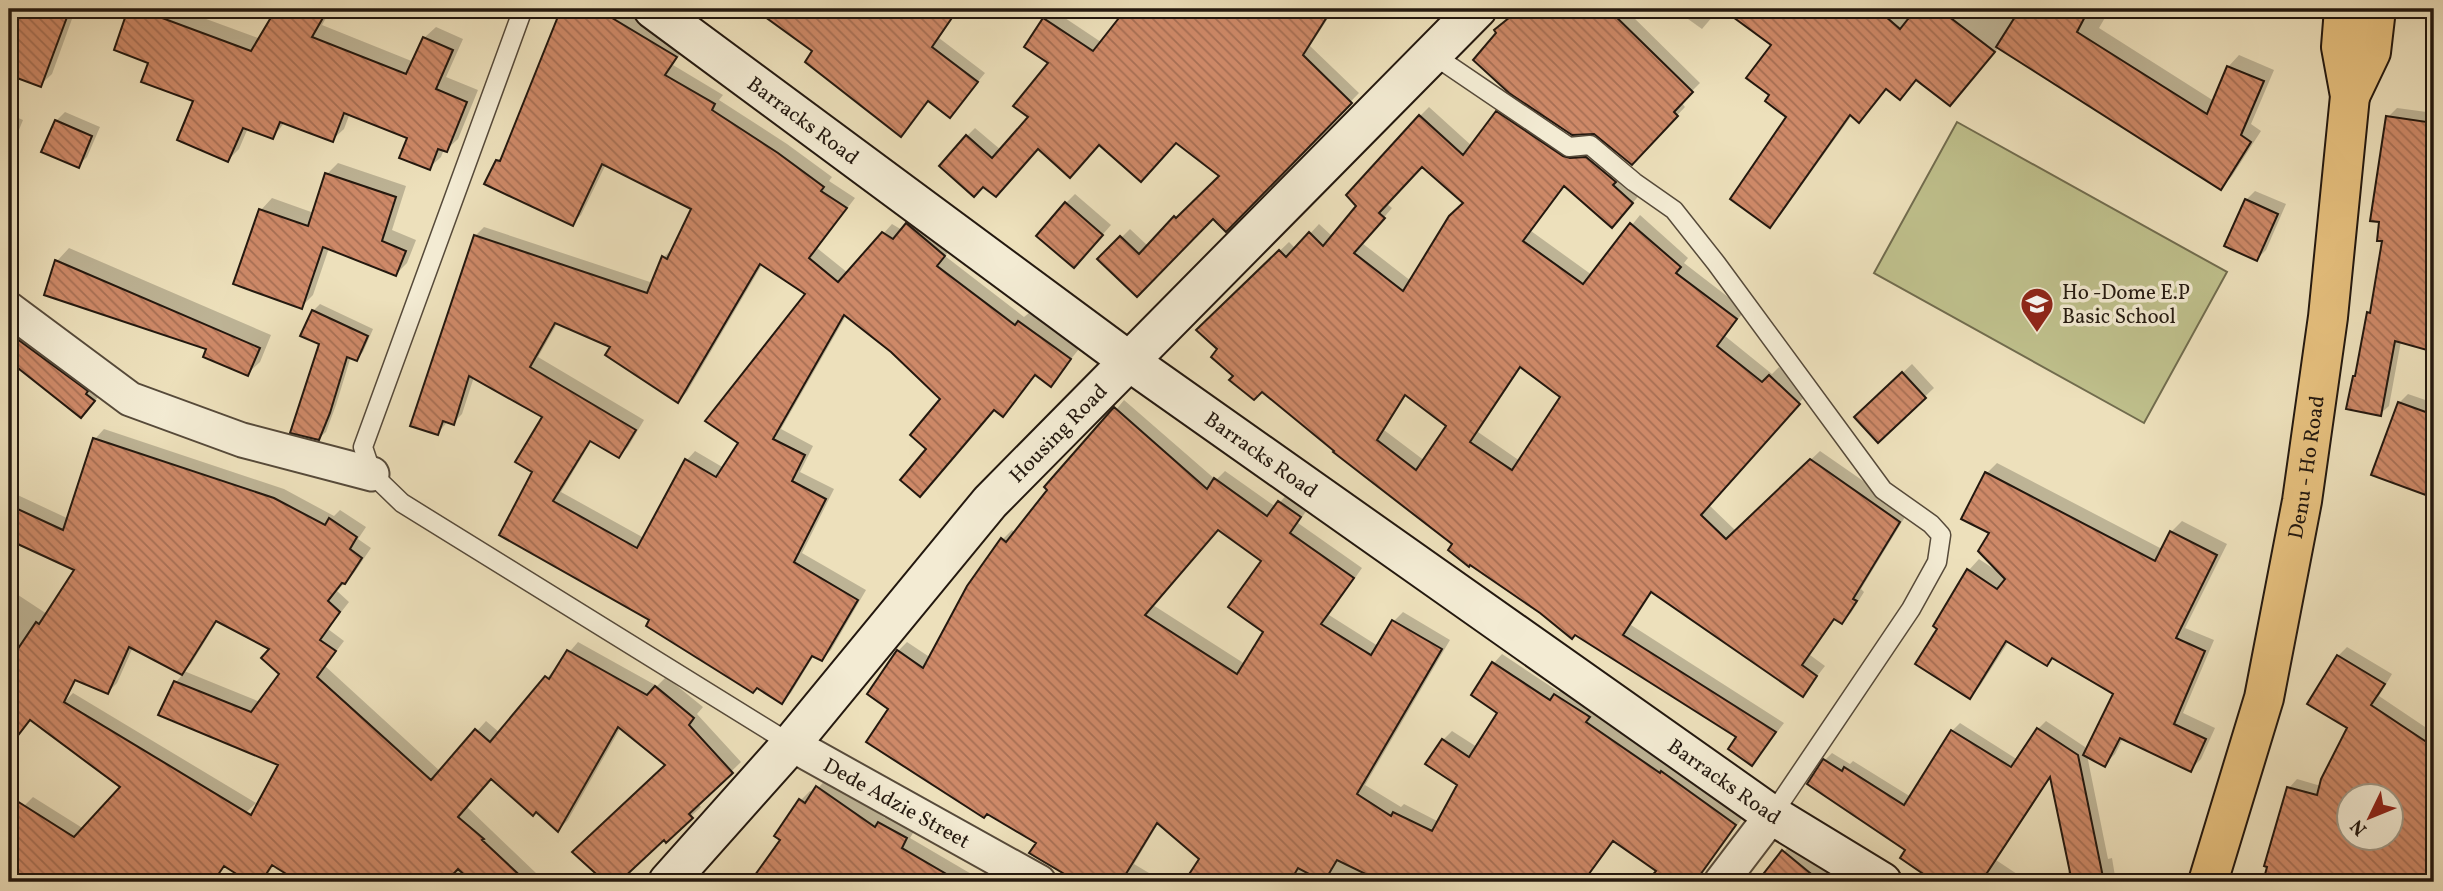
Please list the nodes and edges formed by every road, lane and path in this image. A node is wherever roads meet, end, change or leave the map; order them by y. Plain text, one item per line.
1 (523, 9) edge
2 (653, 9) edge
3 (1477, 9) edge
4 (2344, 9) edge
5 (2376, 9) edge
6 (1432, 54) junction
7 (2350, 96) junction
8 (9, 309) edge
9 (1130, 362) junction
10 (372, 474) junction
11 (791, 744) junction
12 (1772, 815) junction
13 (668, 882) edge
14 (1039, 882) edge
15 (1721, 882) edge
16 (1882, 882) edge
17 (2208, 882) edge

1 - 10 lane
2 - 9 street, Barracks Road
3 - 6 street, Housing Road
4 - 7 main road, Denu - Ho Road
5 - 7 main road, Denu - Ho Road
6 - 9 street, Housing Road
6 - 12 lane
7 - 17 main road, Denu - Ho Road
8 - 10 street
9 - 11 street, Housing Road
9 - 12 street, Barracks Road
10 - 11 lane
11 - 13 street, Housing Road
11 - 14 street, Dede Adzie Street
12 - 15 street
12 - 16 street, Barracks Road

